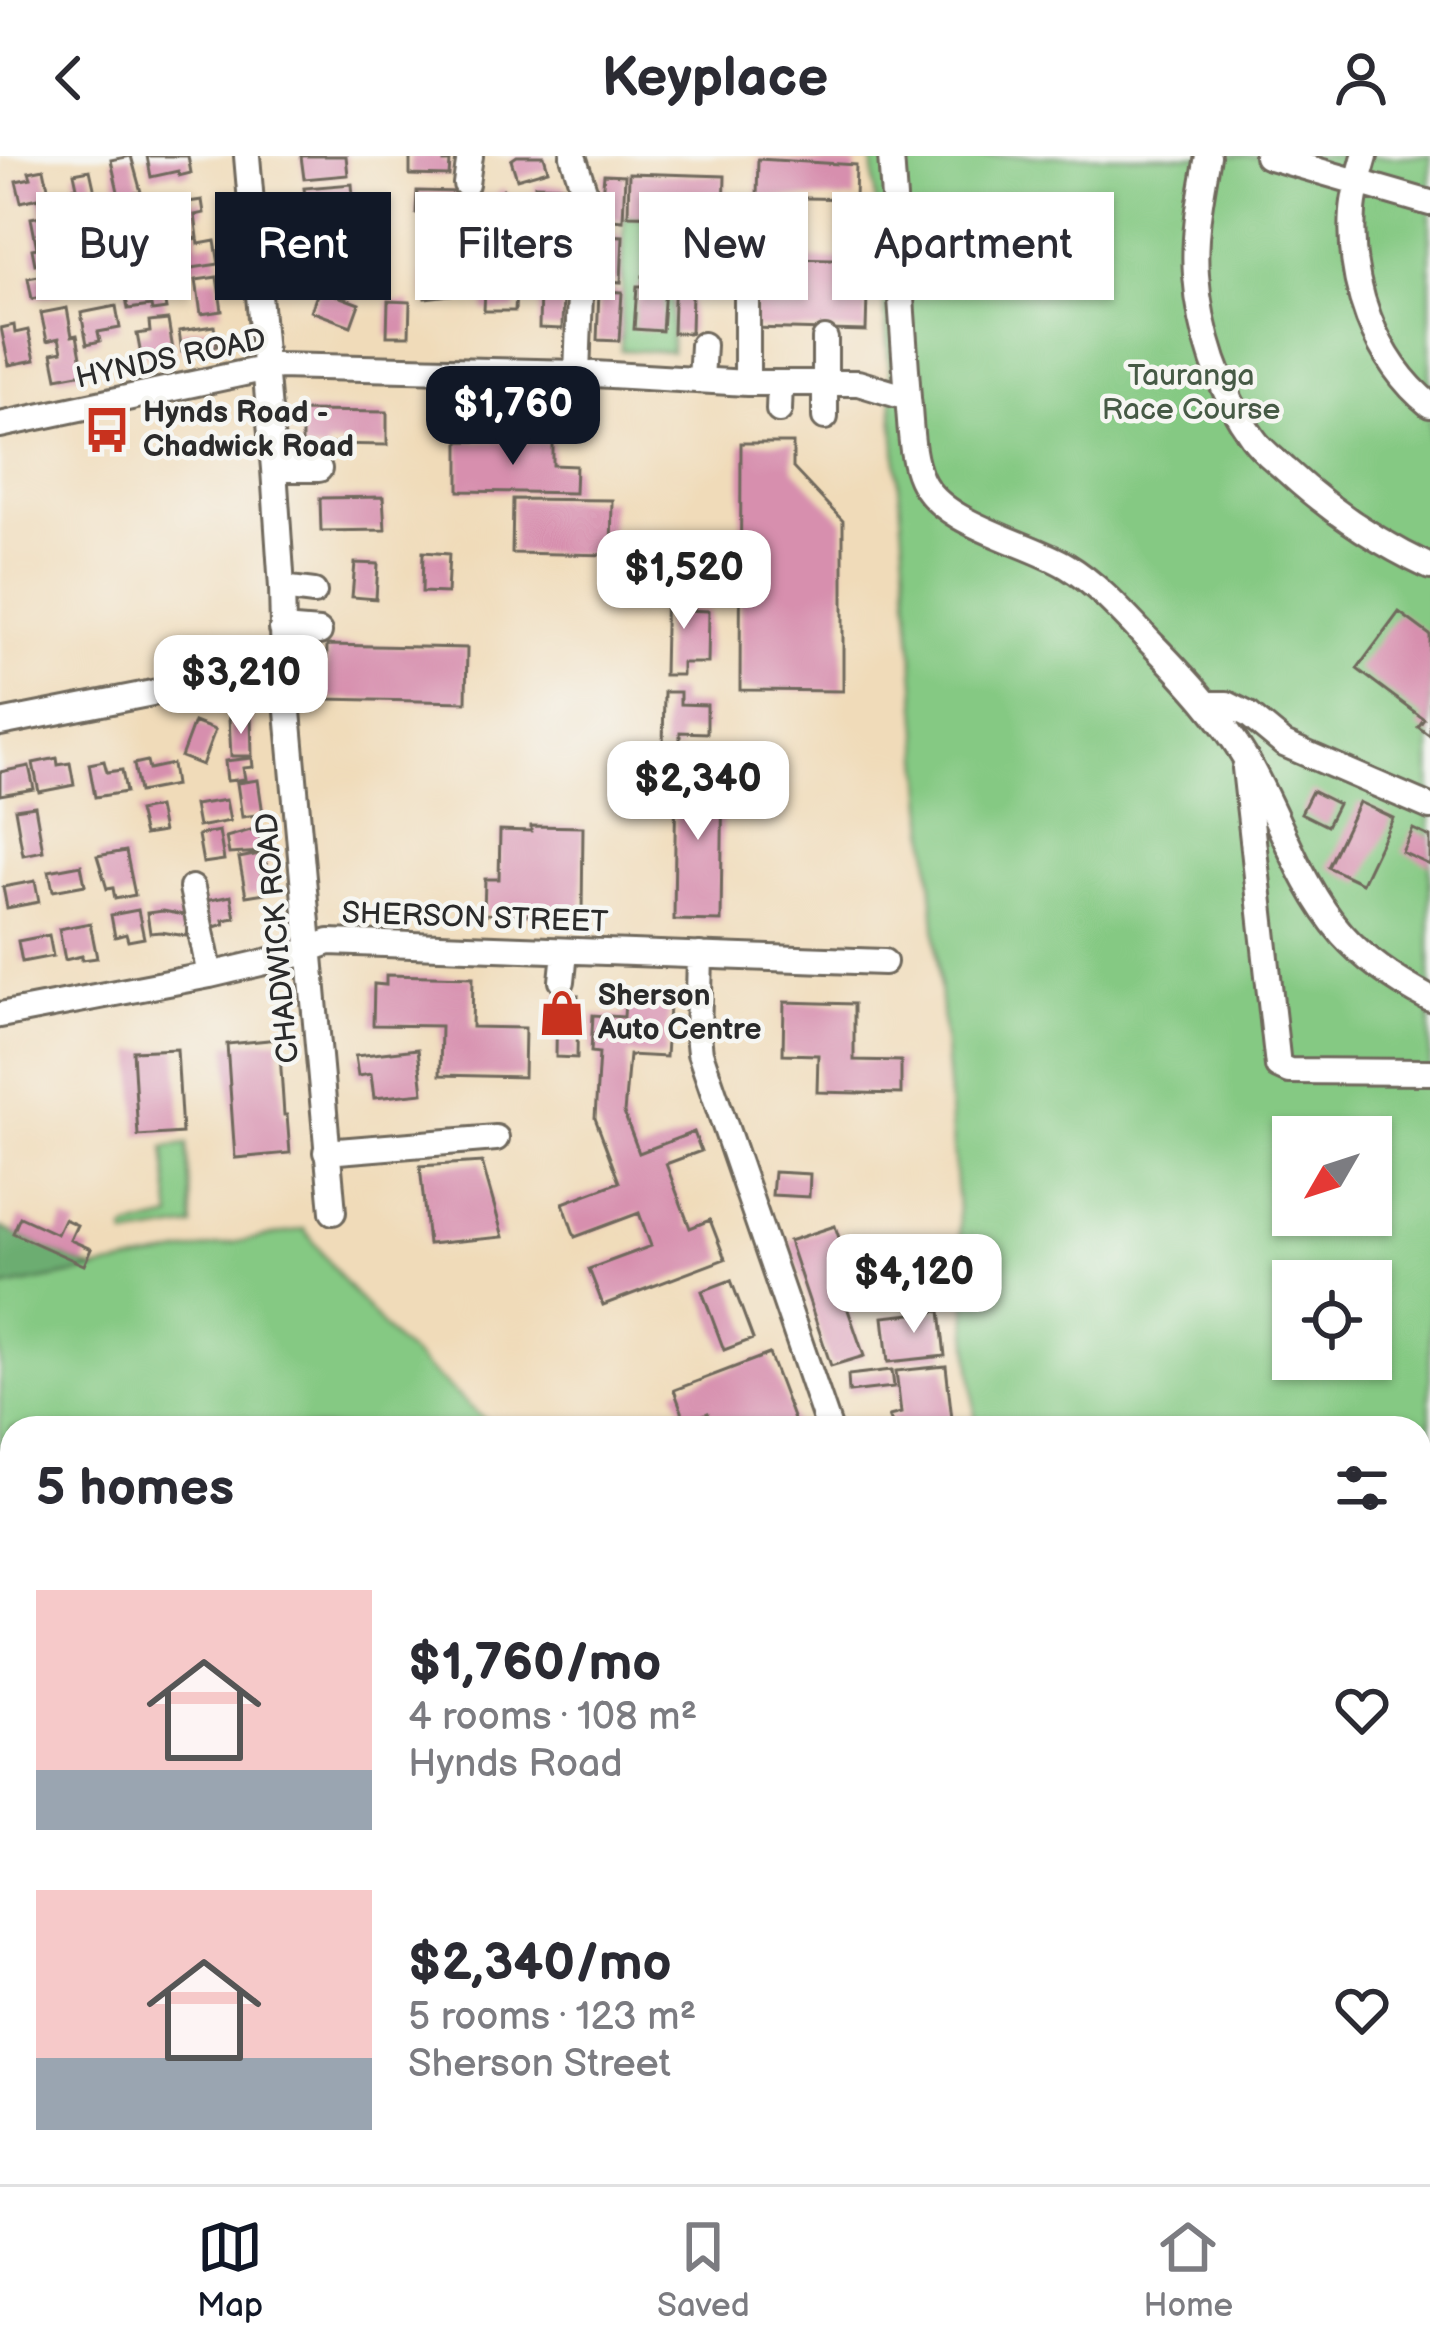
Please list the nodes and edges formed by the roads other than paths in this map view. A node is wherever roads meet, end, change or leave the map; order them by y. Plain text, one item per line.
1 (248, 156) edge
2 (470, 156) edge
3 (573, 156) edge
4 (891, 156) edge
5 (1208, 156) edge
6 (1267, 156) edge
7 (1365, 156) edge
8 (1359, 182) junction
9 (466, 184) dead end
10 (1430, 202) edge
11 (747, 300) edge
12 (826, 338) dead end
13 (703, 345) dead end
14 (267, 368) junction
15 (577, 373) junction
16 (701, 380) junction
17 (747, 383) junction
18 (780, 383) junction
19 (824, 383) junction
20 (908, 398) junction
21 (1430, 405) edge
22 (779, 410) dead end
23 (825, 417) dead end
24 (0, 425) edge
25 (274, 469) junction
26 (319, 469) dead end
27 (1430, 567) edge
28 (282, 588) junction
29 (314, 592) dead end
30 (282, 629) junction
31 (319, 632) dead end
32 (284, 667) junction
33 (1209, 704) junction
34 (0, 723) edge
35 (1244, 755) junction
36 (1430, 807) edge
37 (192, 888) dead end
38 (311, 949) junction
39 (565, 952) junction
40 (700, 955) junction
41 (884, 962) dead end
42 (210, 975) junction
43 (562, 981) dead end
44 (1429, 996) edge
45 (0, 1015) edge
46 (1430, 1072) edge
47 (496, 1138) dead end
48 (326, 1152) junction
49 (333, 1212) dead end
50 (825, 1416) edge

1 - 14 street, CHADWICK ROAD
2 - 9 street
3 - 15 street
4 - 20 street
5 - 27 street
6 - 8 street
7 - 8 street
8 - 10 street
8 - 21 street
11 - 17 street
12 - 19 street
13 - 16 street
14 - 15 street, HYNDS ROAD
14 - 24 street, HYNDS ROAD
14 - 25 street, CHADWICK ROAD
15 - 16 street, HYNDS ROAD
16 - 17 street, HYNDS ROAD
17 - 18 street, HYNDS ROAD
18 - 19 street, HYNDS ROAD
18 - 22 street
19 - 20 street, HYNDS ROAD
19 - 23 street
20 - 33 street
25 - 26 street
25 - 28 street, CHADWICK ROAD
28 - 29 street
28 - 30 street, CHADWICK ROAD
30 - 31 street
30 - 32 street, CHADWICK ROAD
32 - 34 street
32 - 38 street, CHADWICK ROAD
33 - 35 street
33 - 36 street
35 - 44 street
35 - 46 street
37 - 42 street
38 - 39 street, SHERSON STREET
38 - 42 street, SHERSON STREET
38 - 48 street, CHADWICK ROAD
39 - 40 street, SHERSON STREET
39 - 43 street
40 - 41 street, SHERSON STREET
40 - 50 street
42 - 45 street, SHERSON STREET
47 - 48 street
48 - 49 street, CHADWICK ROAD

